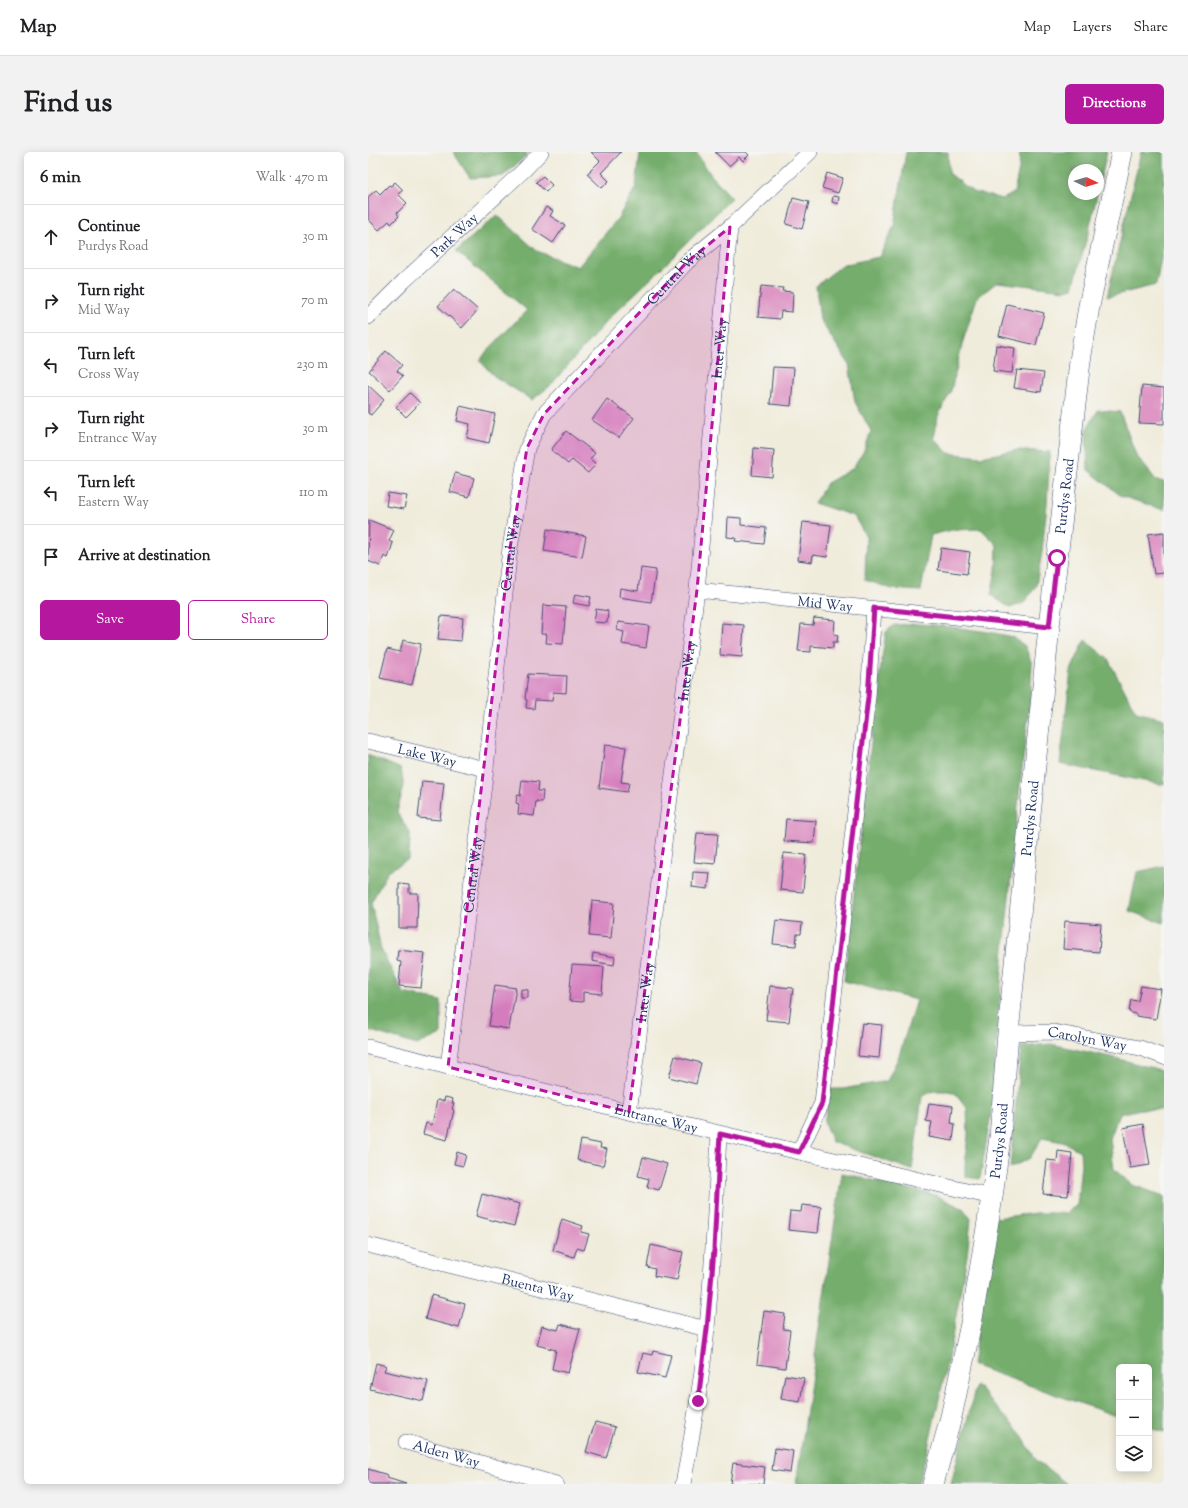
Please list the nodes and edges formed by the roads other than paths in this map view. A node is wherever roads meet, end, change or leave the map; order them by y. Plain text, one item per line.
1 (541, 152) edge
2 (810, 152) edge
3 (1122, 152) edge
4 (730, 227) junction
5 (368, 317) edge
6 (697, 590) junction
7 (874, 608) junction
8 (1049, 627) junction
9 (368, 741) edge
10 (486, 770) junction
11 (1008, 1033) junction
12 (368, 1047) edge
13 (1164, 1057) edge
14 (448, 1067) junction
15 (629, 1112) junction
16 (720, 1134) junction
17 (799, 1152) junction
18 (992, 1197) junction
19 (368, 1245) edge
20 (707, 1329) junction
21 (406, 1442) dead end
22 (556, 1484) edge
23 (683, 1484) edge
24 (933, 1484) edge

1 - 5 street, Park Way
2 - 4 street, Central Way
3 - 8 main road, Purdys Road
4 - 6 street, Inter Way
4 - 10 street, Central Way
6 - 7 street, Mid Way
6 - 15 street, Inter Way
7 - 8 street, Mid Way
7 - 17 street
8 - 11 main road, Purdys Road
9 - 10 street, Lake Way
10 - 14 street, Central Way
11 - 13 street, Carolyn Way
11 - 18 main road, Purdys Road
12 - 14 street, Entrance Way
14 - 15 street, Entrance Way
15 - 16 street, Entrance Way
16 - 17 street, Entrance Way
16 - 20 street
17 - 18 street, Entrance Way
18 - 24 main road, Purdys Road
19 - 20 street, Buenta Way
20 - 23 street
21 - 22 street, Alden Way

